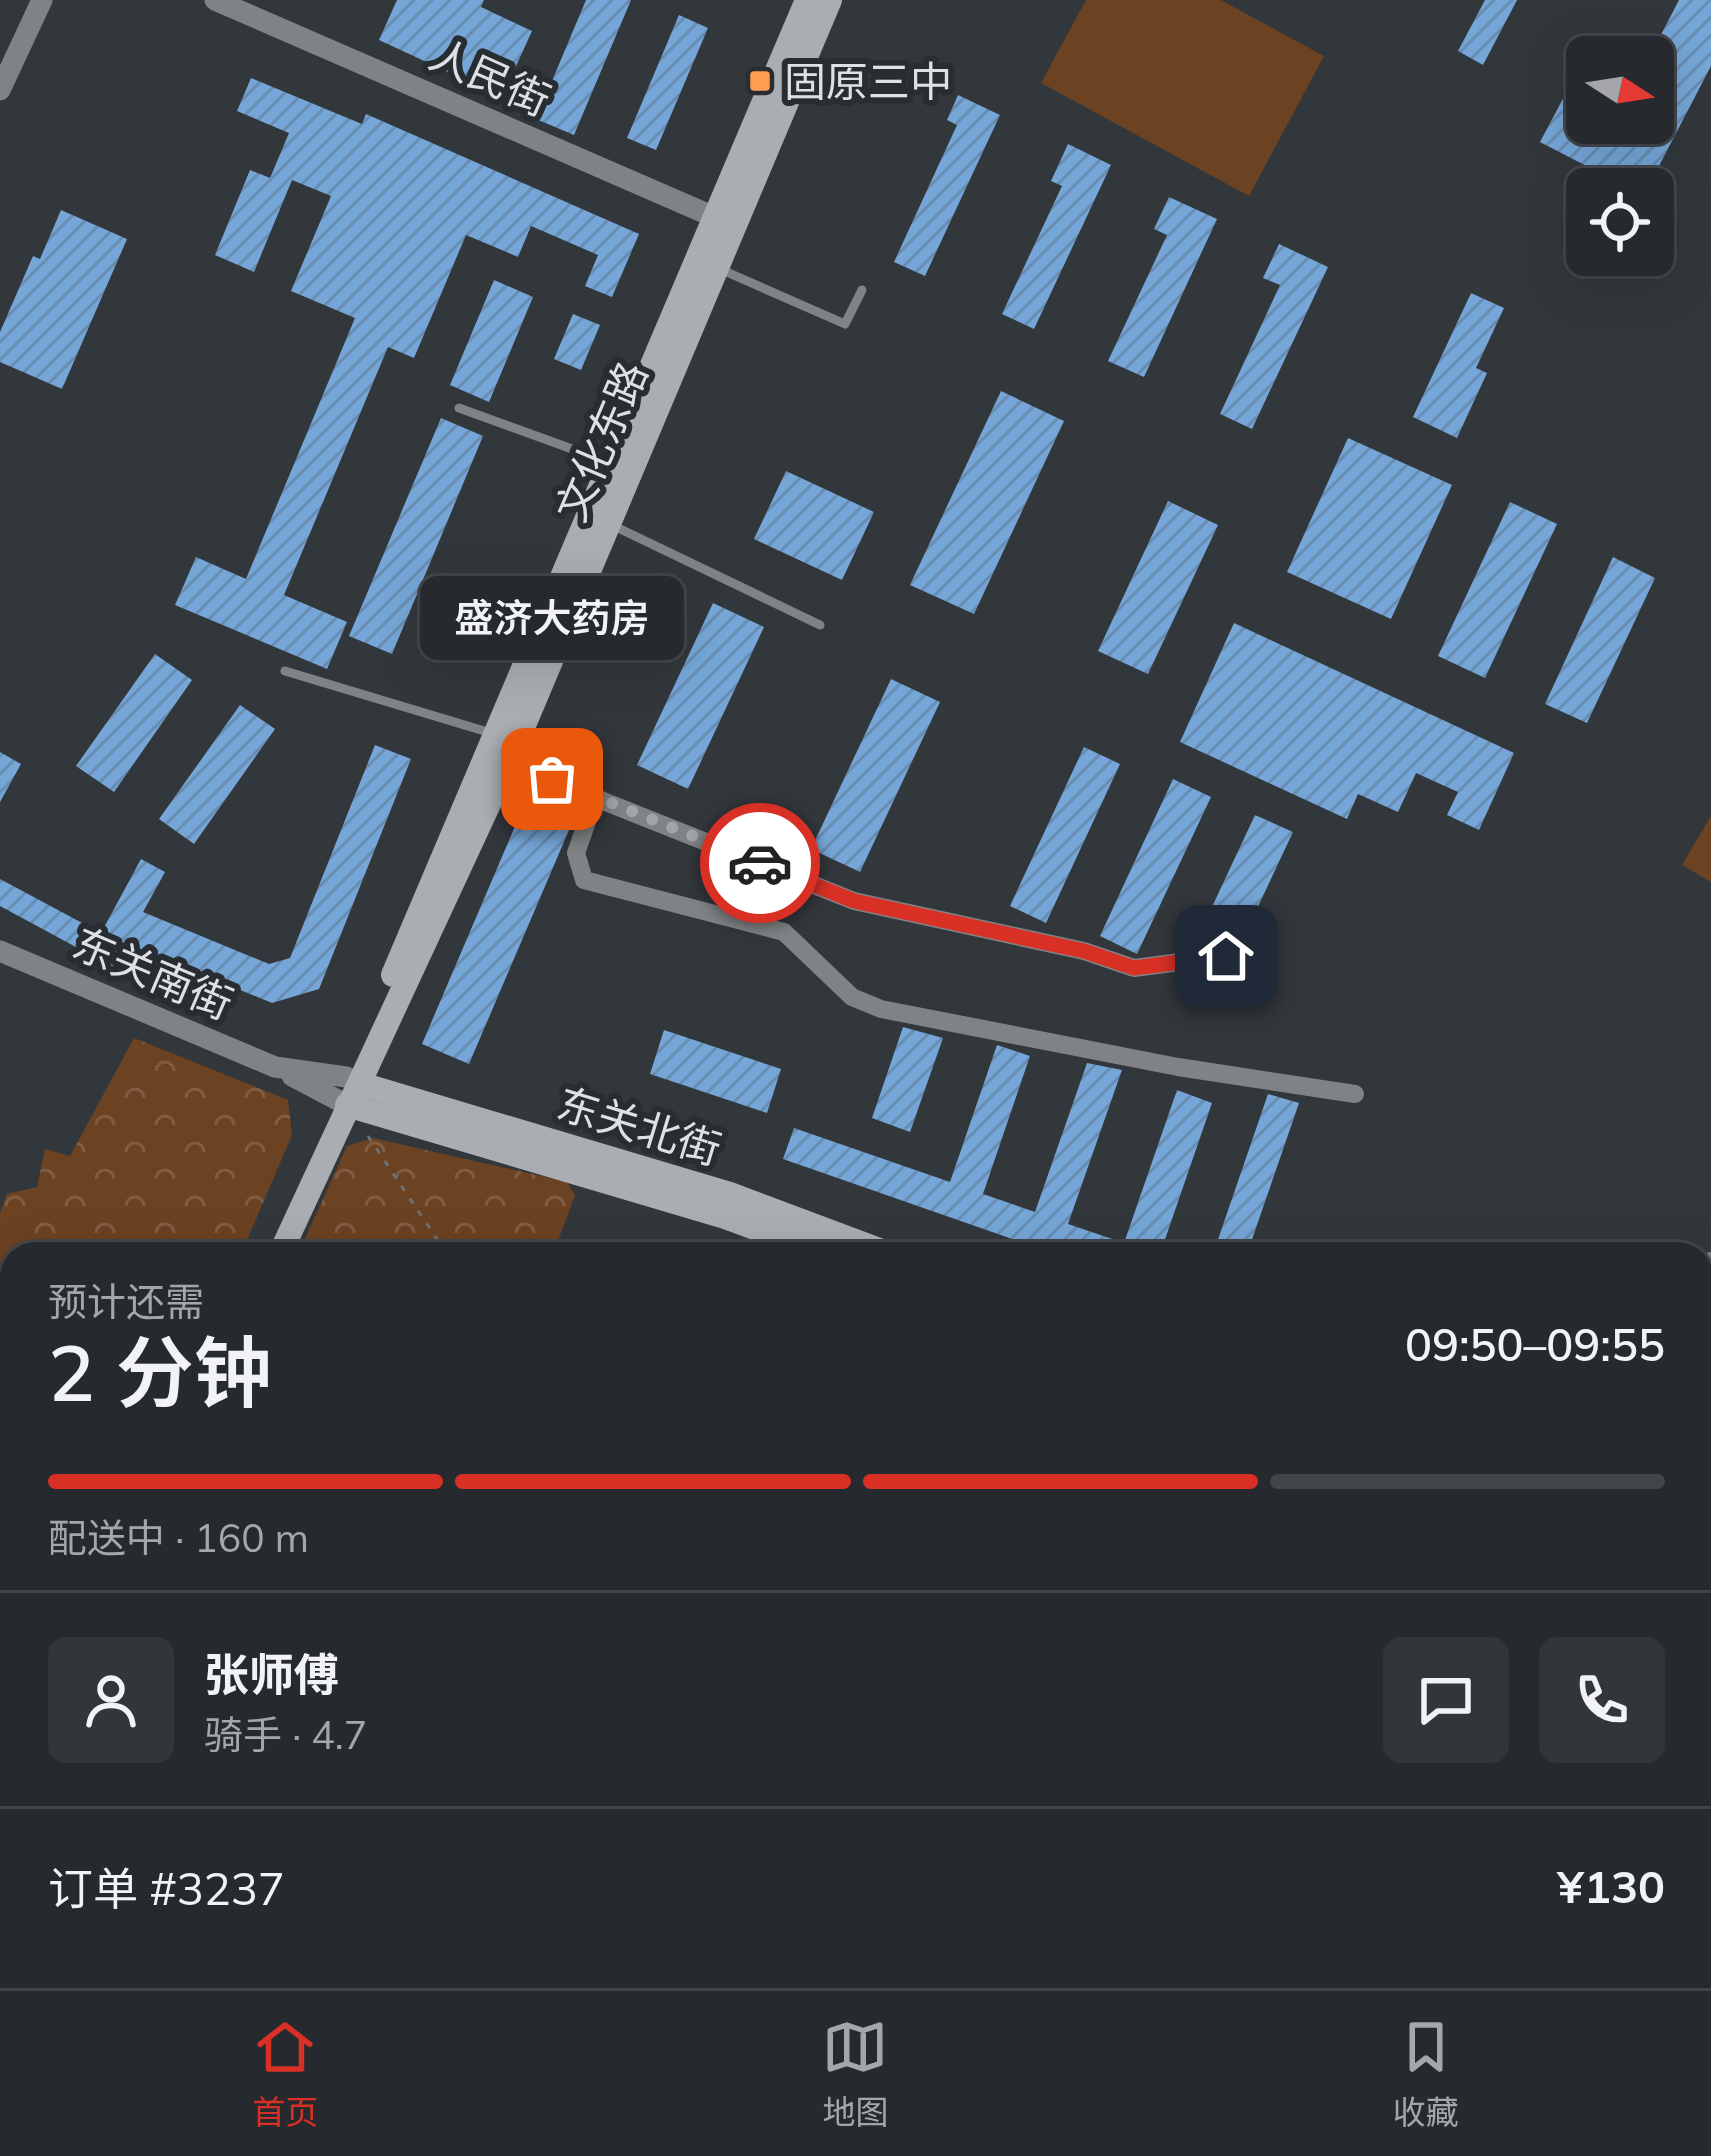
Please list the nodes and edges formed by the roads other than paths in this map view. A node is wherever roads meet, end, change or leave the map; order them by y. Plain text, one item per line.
1 (42, 0) edge
2 (215, 0) edge
3 (807, 0) edge
4 (830, 0) edge
5 (0, 90) edge
6 (726, 222) junction
7 (708, 265) junction
8 (862, 290) dead end
9 (459, 408) dead end
10 (613, 464) junction
11 (609, 524) junction
12 (820, 625) dead end
13 (285, 671) dead end
14 (496, 735) junction
15 (508, 763) junction
16 (596, 796) junction
17 (0, 951) edge
18 (1226, 956) dead end
19 (351, 1089) junction
20 (1355, 1094) dead end
21 (285, 1242) edge
22 (766, 1242) edge
23 (858, 1242) edge

1 - 5 street
2 - 6 street, 人民街
3 - 6 main road, 文化东路
4 - 6 main road, 文化东路
6 - 7 main road, 文化东路
7 - 8 lane
7 - 10 main road, 文化东路
7 - 11 main road, 文化东路
9 - 10 lane
10 - 14 main road, 文化东路
11 - 12 lane
11 - 15 main road, 文化东路
13 - 14 lane
14 - 19 main road, 文化东路
15 - 16 street
15 - 19 main road, 文化东路
16 - 18 street
16 - 20 street
17 - 19 street, 东关南街
19 - 21 main road, 文化东路
19 - 22 main road, 东关北街
19 - 23 main road, 东关北街

